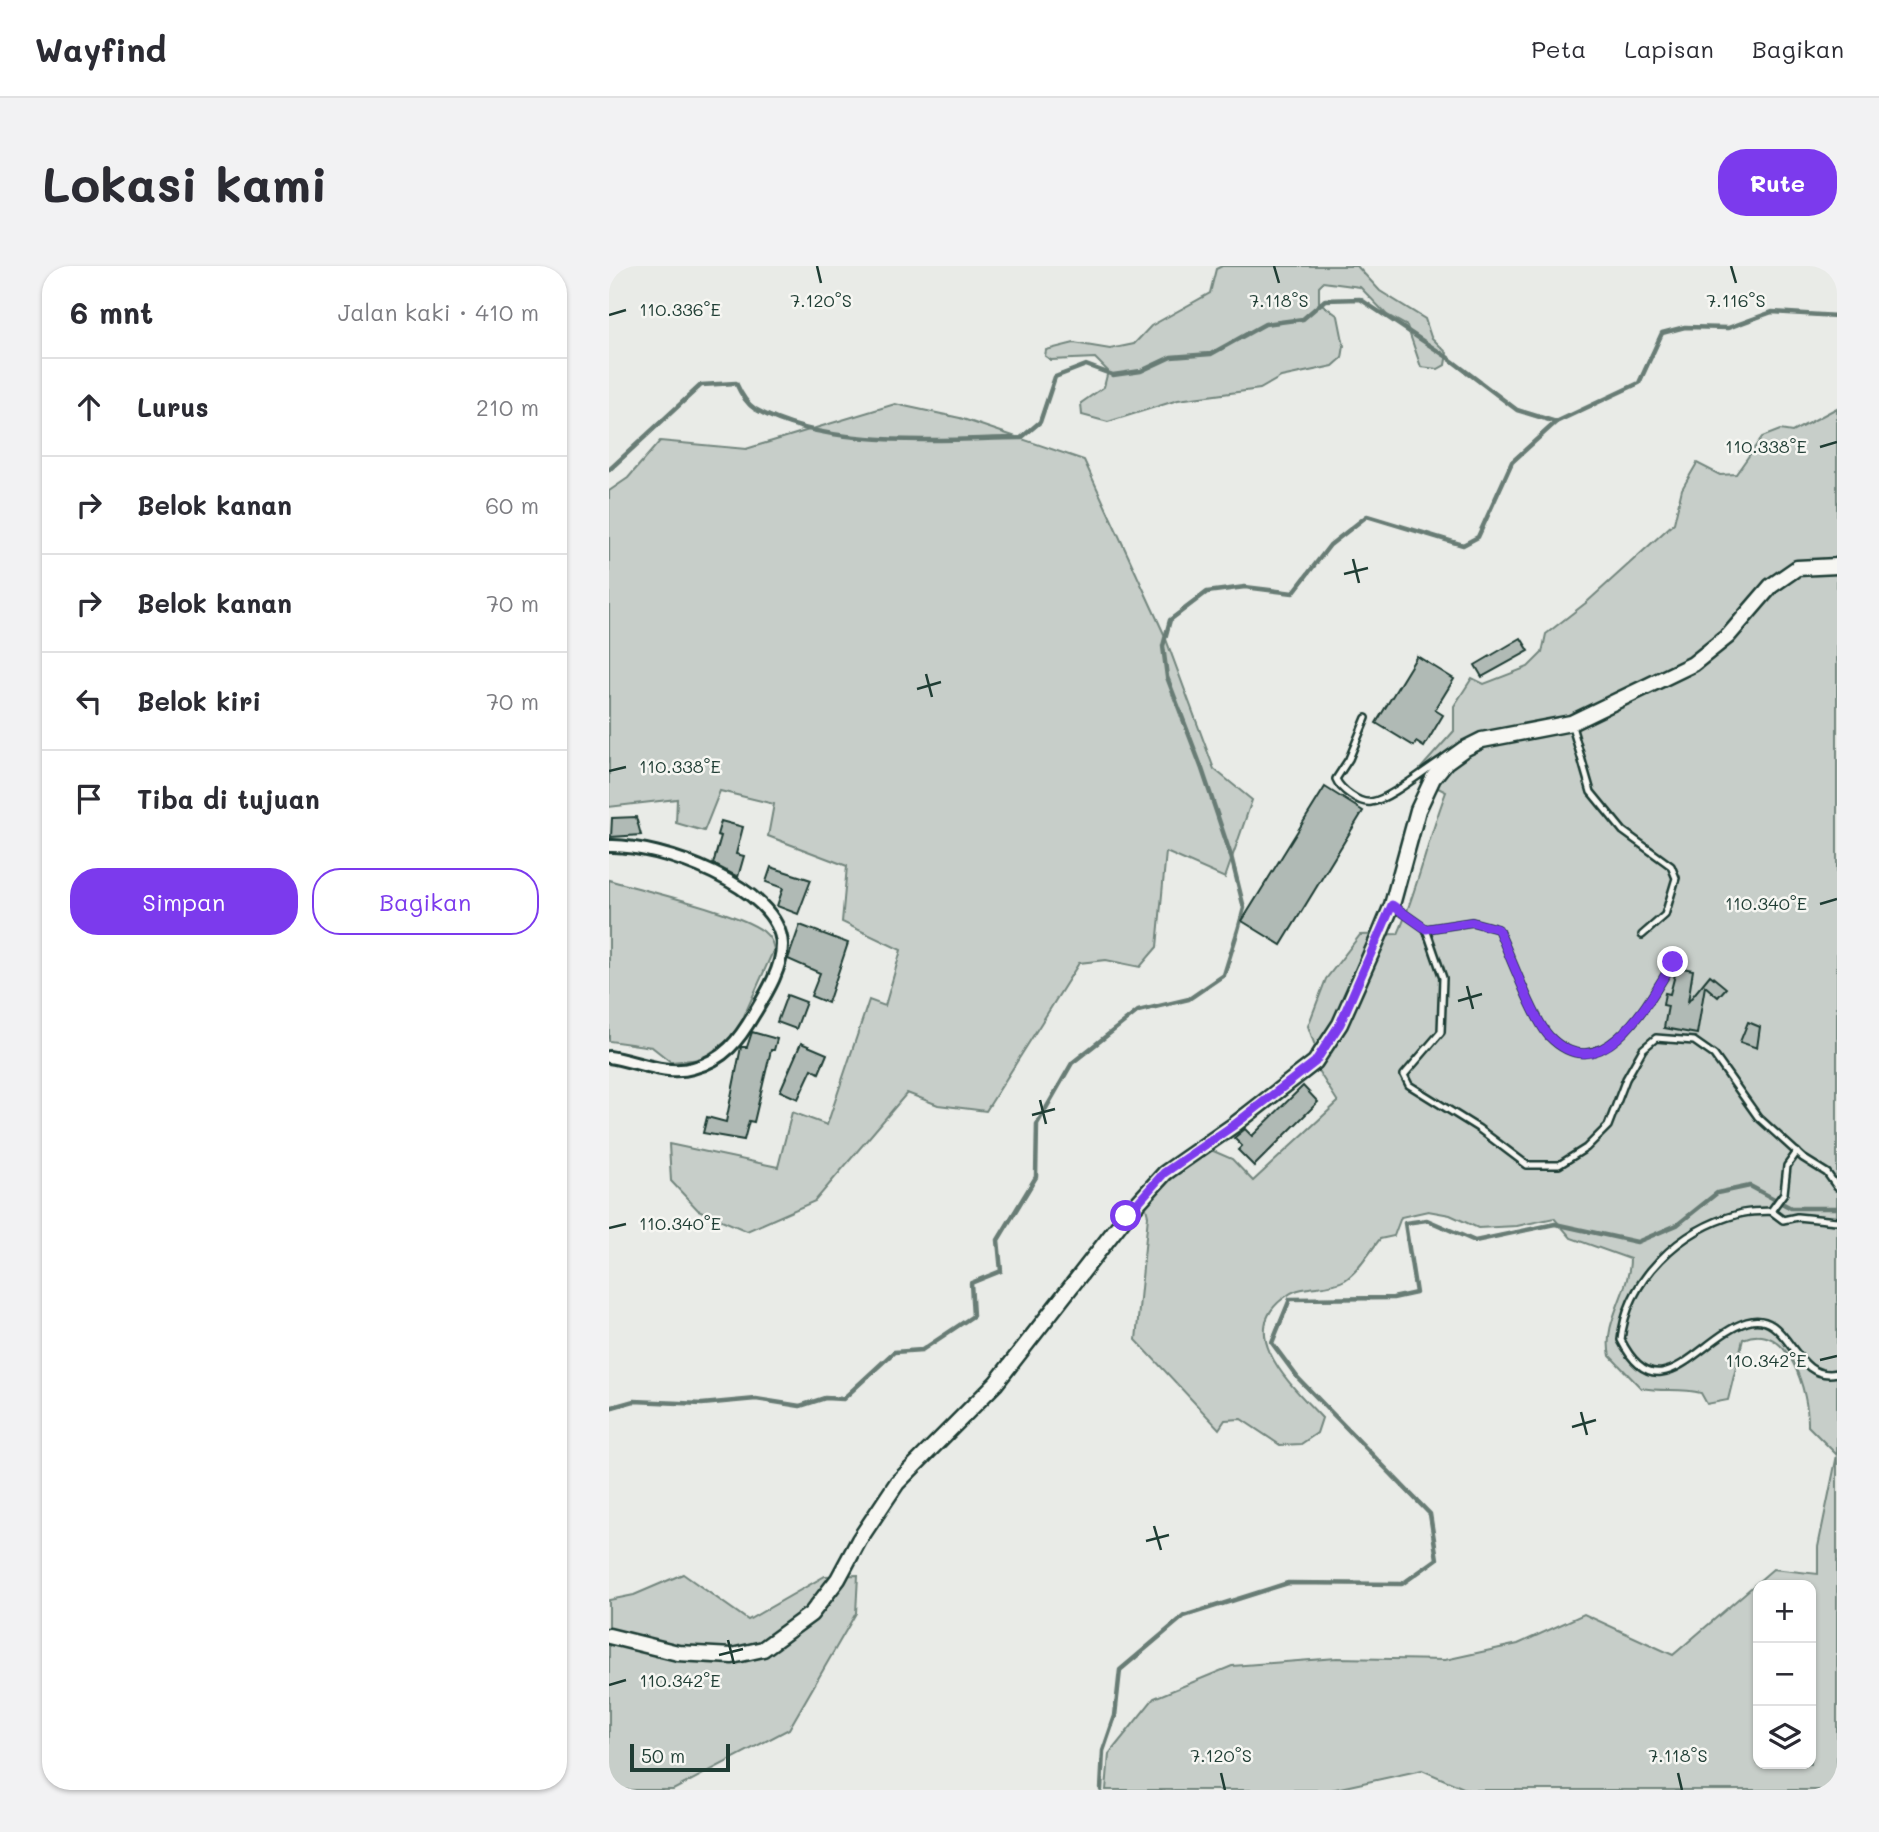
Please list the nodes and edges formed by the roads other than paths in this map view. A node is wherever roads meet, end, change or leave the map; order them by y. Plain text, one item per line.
1 (1837, 566) edge
2 (1366, 718) dead end
3 (1571, 723) junction
4 (1454, 756) junction
5 (609, 846) edge
6 (1392, 905) junction
7 (1426, 929) junction
8 (1642, 935) dead end
9 (1673, 962) dead end
10 (609, 1057) edge
11 (1797, 1152) junction
12 (1837, 1187) edge
13 (1772, 1209) junction
14 (1837, 1221) edge
15 (1837, 1373) edge
16 (609, 1636) edge

1 - 3 street
2 - 4 lane
3 - 4 street
3 - 8 lane
4 - 6 street
5 - 10 street
6 - 7 lane
6 - 16 street
7 - 9 lane
7 - 11 lane
11 - 12 lane
11 - 13 lane
13 - 14 lane
13 - 15 lane

